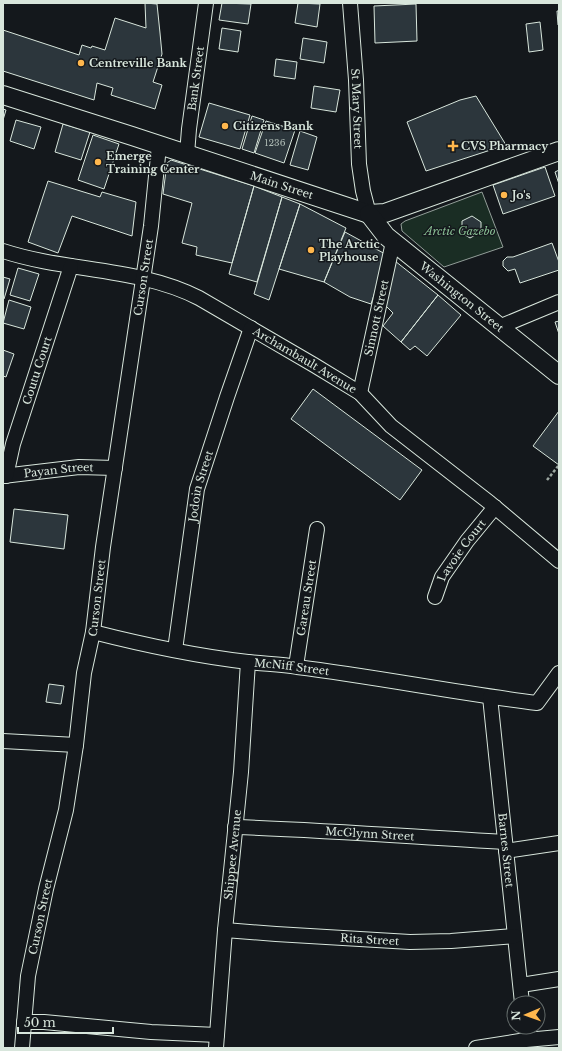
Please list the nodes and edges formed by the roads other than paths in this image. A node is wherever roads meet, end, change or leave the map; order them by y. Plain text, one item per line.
1 (206, 3) edge
2 (350, 3) edge
3 (3, 95) edge
4 (159, 146) junction
5 (559, 151) edge
6 (187, 154) junction
7 (369, 214) junction
8 (393, 242) junction
9 (3, 251) edge
10 (71, 266) junction
11 (143, 278) junction
12 (559, 302) edge
13 (499, 327) junction
14 (251, 328) junction
15 (559, 375) edge
16 (360, 393) junction
17 (115, 468) junction
18 (5, 476) edge
19 (495, 507) junction
20 (317, 529) dead end
21 (559, 561) edge
22 (435, 597) dead end
23 (93, 632) junction
24 (175, 650) junction
25 (248, 662) junction
26 (296, 666) junction
27 (559, 673) edge
28 (490, 697) junction
29 (3, 741) edge
30 (76, 746) junction
31 (236, 827) junction
32 (559, 843) edge
33 (505, 846) junction
34 (225, 930) junction
35 (515, 936) junction
36 (559, 979) edge
37 (521, 985) junction
38 (522, 995) edge
39 (24, 1022) junction
40 (522, 1035) edge
41 (536, 1035) edge
42 (559, 1037) edge
43 (217, 1042) edge
44 (485, 1047) edge
45 (22, 1048) edge

1 - 6 street, Bank Street
2 - 7 street, St Mary Street
3 - 4 main road, Main Street
4 - 6 main road, Main Street
4 - 11 street, Curson Street
5 - 7 main road, Main Street
6 - 7 main road, Main Street
7 - 8 main road, Washington Street
8 - 13 main road, Washington Street
8 - 16 street, Sinnott Street
9 - 10 street, Archambault Avenue
10 - 11 street, Archambault Avenue
10 - 18 street, Coutu Court
11 - 14 street, Archambault Avenue
11 - 17 street, Curson Street
12 - 13 street
13 - 15 main road, Washington Street
14 - 16 street, Archambault Avenue
14 - 24 street, Jodoin Street
16 - 19 street, Archambault Avenue
17 - 18 street, Payan Street
17 - 23 street, Curson Street
19 - 21 street, Archambault Avenue
19 - 22 street, Lavoie Court
20 - 26 street, Gareau Street
23 - 24 street, McNiff Street
23 - 30 street, Curson Street
24 - 25 street, McNiff Street
25 - 26 street, McNiff Street
25 - 31 street, Shippee Avenue
26 - 28 street, McNiff Street
27 - 28 street, McNiff Street
28 - 33 street, Barnes Street
29 - 30 street
30 - 39 street, Curson Street
31 - 33 street, McGlynn Street
31 - 34 street, Shippee Avenue
32 - 33 street, McGlynn Street
33 - 35 street, Barnes Street
34 - 35 street, Rita Street
34 - 43 street, Shippee Avenue
35 - 37 street, Barnes Street
36 - 37 street
37 - 38 street, Barnes Street
39 - 43 street
39 - 45 street, Curson Street
40 - 44 street
41 - 42 street

